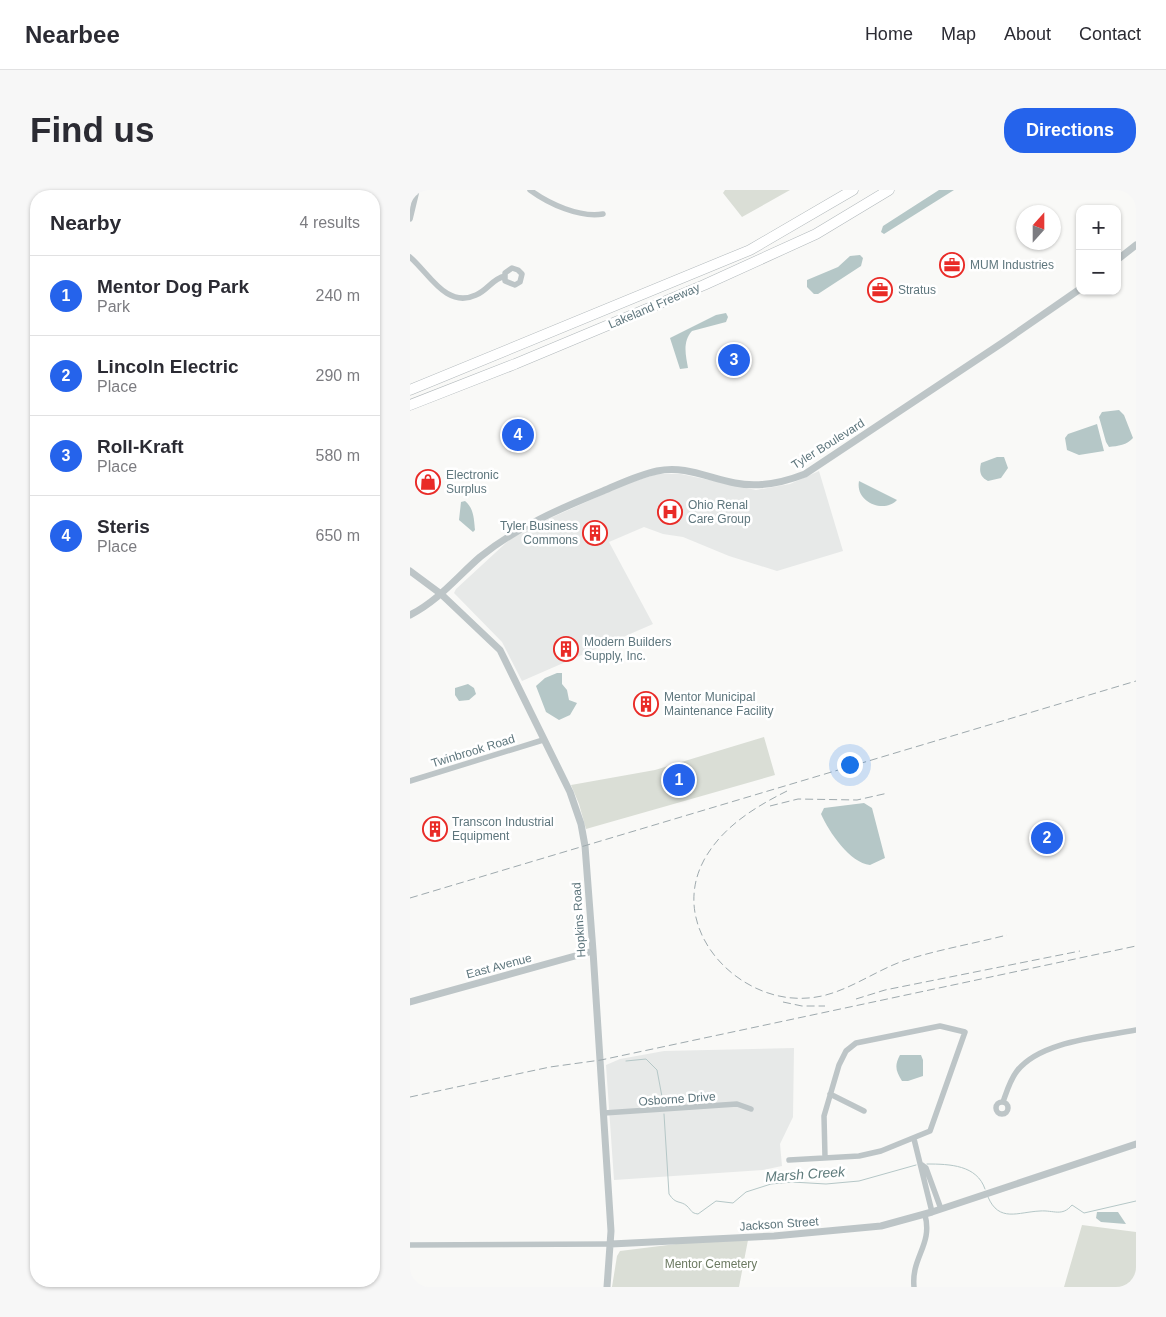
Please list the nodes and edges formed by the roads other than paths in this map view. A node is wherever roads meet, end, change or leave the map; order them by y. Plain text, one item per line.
1 (418, 190) edge
2 (530, 190) edge
3 (853, 190) edge
4 (889, 190) edge
5 (603, 214) dead end
6 (410, 219) edge
7 (1136, 245) edge
8 (410, 257) edge
9 (1121, 257) edge
10 (505, 276) dead end
11 (1076, 292) edge
12 (410, 390) edge
13 (410, 405) edge
14 (410, 570) edge
15 (441, 594) junction
16 (410, 615) edge
17 (543, 740) junction
18 (410, 781) edge
19 (593, 951) junction
20 (410, 1002) edge
21 (1136, 1030) edge
22 (830, 1094) junction
23 (1003, 1102) dead end
24 (751, 1109) dead end
25 (864, 1111) dead end
26 (604, 1113) junction
27 (914, 1138) junction
28 (1136, 1144) edge
29 (825, 1157) junction
30 (789, 1160) dead end
31 (922, 1165) junction
32 (941, 1209) junction
33 (929, 1213) junction
34 (410, 1244) edge
35 (611, 1244) junction
36 (607, 1287) edge
37 (914, 1287) edge

1 - 6 street
2 - 5 street
3 - 12 highway, Lakeland Freeway
4 - 13 highway, Lakeland Freeway
7 - 9 street
8 - 10 street
11 - 15 street, Tyler Boulevard
14 - 15 street, Hopkins Road
15 - 16 street, Tyler Boulevard
15 - 17 street, Hopkins Road
17 - 18 street, Twinbrook Road
17 - 19 street, Hopkins Road
19 - 20 street, East Avenue
19 - 26 street, Hopkins Road
21 - 23 street
22 - 25 street
22 - 27 street
22 - 29 street
24 - 26 street, Osborne Drive
26 - 35 street, Hopkins Road
27 - 29 street
27 - 31 street
28 - 32 street, Jackson Street
29 - 30 street
31 - 32 street
31 - 33 street
32 - 33 street, Jackson Street
33 - 35 street, Jackson Street
33 - 37 street
34 - 35 street, Jackson Street
35 - 36 street, Hopkins Road

